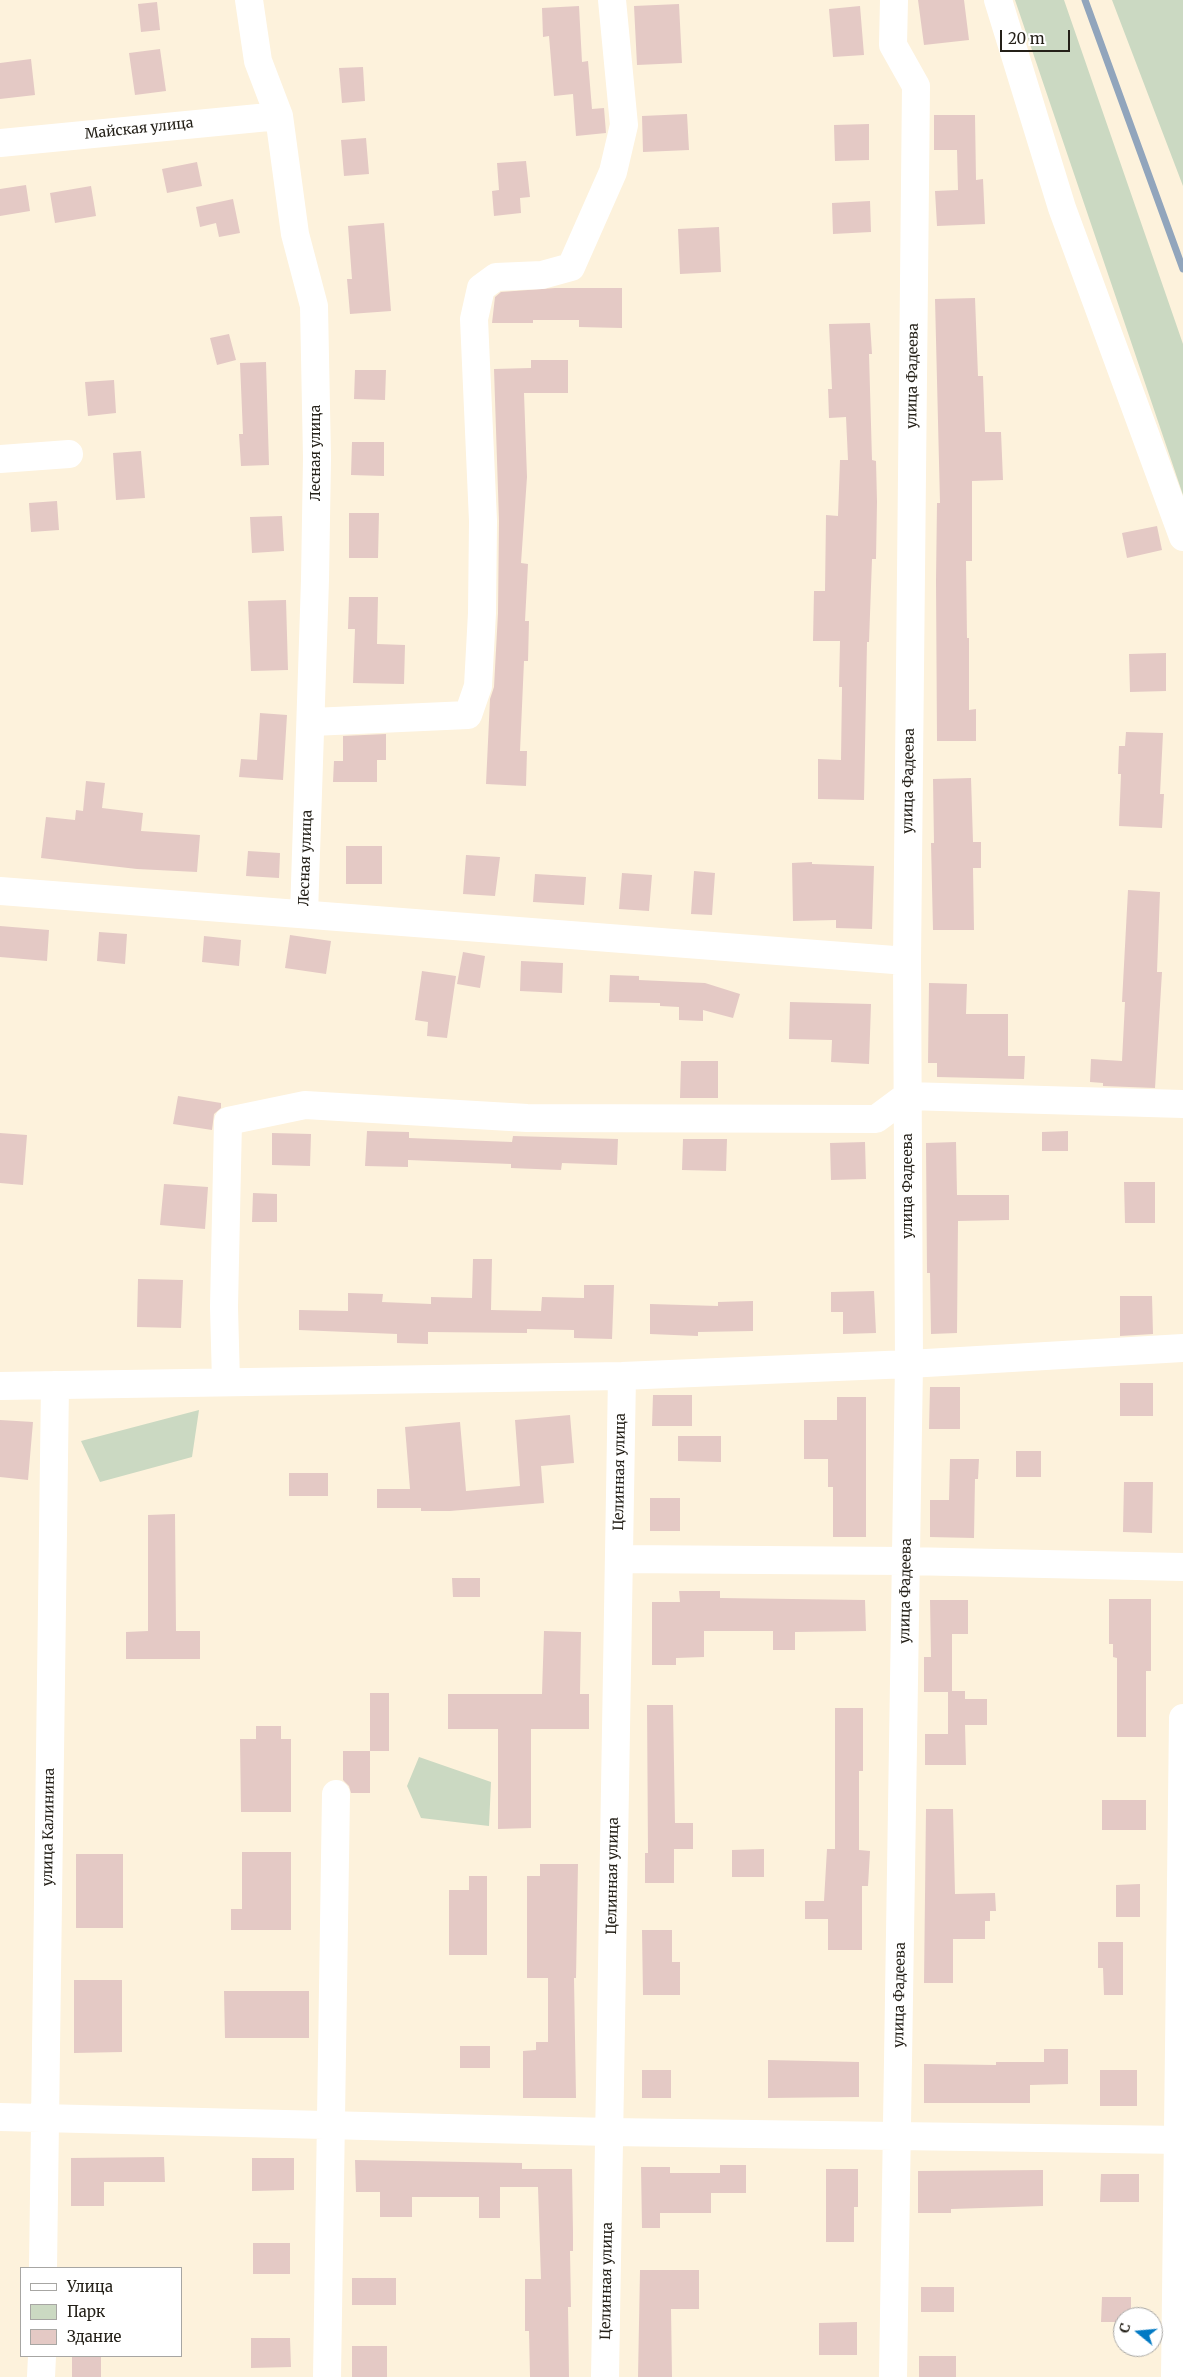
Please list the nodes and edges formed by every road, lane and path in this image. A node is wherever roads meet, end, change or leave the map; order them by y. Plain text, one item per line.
1 (249, 0) edge
2 (612, 0) edge
3 (894, 0) edge
4 (998, 0) edge
5 (279, 116) junction
6 (0, 143) edge
7 (69, 454) dead end
8 (0, 459) edge
9 (1183, 537) edge
10 (312, 722) junction
11 (0, 891) edge
12 (304, 914) junction
13 (907, 960) junction
14 (907, 1096) junction
15 (1183, 1104) edge
16 (1183, 1348) edge
17 (909, 1364) junction
18 (622, 1376) junction
19 (226, 1382) junction
20 (55, 1385) junction
21 (0, 1386) edge
22 (619, 1559) junction
23 (906, 1561) junction
24 (1183, 1567) edge
25 (1183, 1718) edge
26 (336, 1794) dead end
27 (0, 2117) edge
28 (45, 2118) junction
29 (332, 2125) junction
30 (609, 2132) junction
31 (898, 2135) junction
32 (1180, 2140) edge
33 (43, 2267) edge
34 (42, 2357) edge
35 (41, 2377) edge
36 (327, 2377) edge
37 (605, 2377) edge
38 (893, 2377) edge
39 (1175, 2377) edge

1 - 5 street, Лесная улица
2 - 10 street
3 - 13 street, улица Фадеева
4 - 9 street
5 - 6 street, Майская улица
5 - 10 street, Лесная улица
7 - 8 street
10 - 12 street, Лесная улица
11 - 12 street
12 - 13 street
13 - 14 street, улица Фадеева
14 - 15 street
14 - 17 street, улица Фадеева
14 - 19 street
16 - 17 street
17 - 18 street
17 - 23 street, улица Фадеева
18 - 19 street
18 - 22 street, Целинная улица
19 - 20 street
20 - 21 street
20 - 28 street, улица Калинина
22 - 23 street
22 - 30 street, Целинная улица
23 - 24 street
23 - 31 street, улица Фадеева
25 - 32 street
26 - 29 street
27 - 28 street
28 - 29 street
28 - 33 street, улица Калинина
29 - 30 street
29 - 36 street
30 - 31 street
30 - 37 street, Целинная улица
31 - 32 street
31 - 38 street, улица Фадеева
32 - 39 street
34 - 35 street

